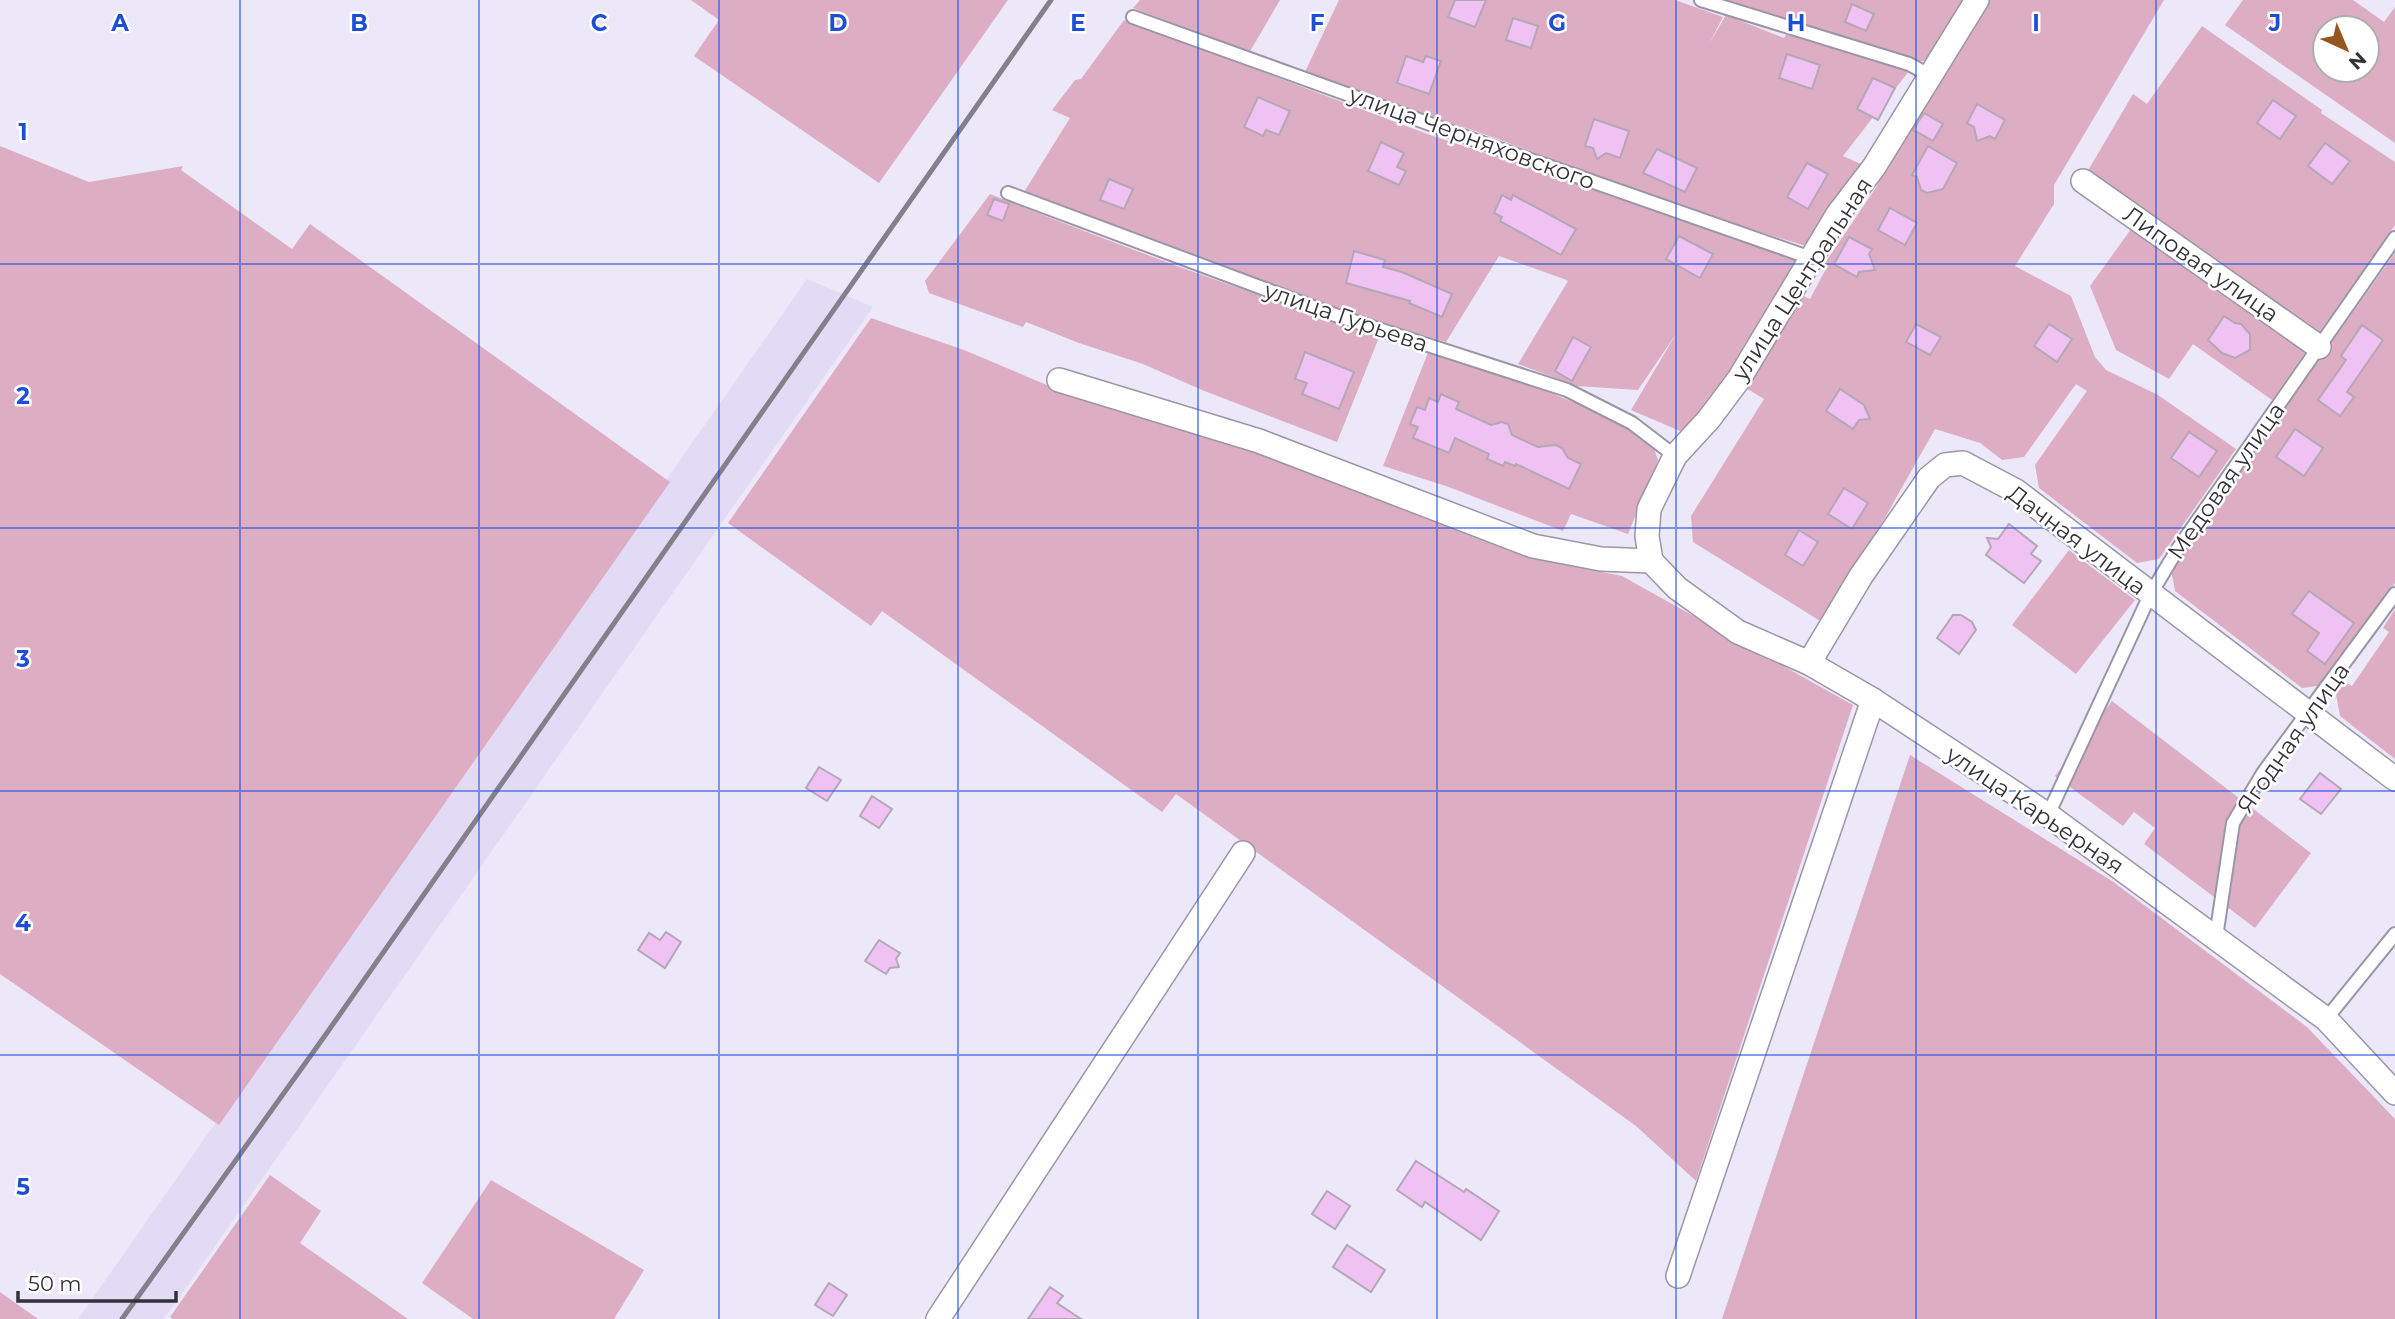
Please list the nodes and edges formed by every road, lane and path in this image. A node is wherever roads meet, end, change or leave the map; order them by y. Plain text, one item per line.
1 (1701, 0) edge
2 (1977, 0) edge
3 (1133, 17) dead end
4 (1931, 76) junction
5 (2083, 181) dead end
6 (1008, 193) dead end
7 (2395, 238) edge
8 (1811, 258) junction
9 (2319, 347) junction
10 (1059, 380) dead end
11 (1675, 456) junction
12 (1651, 561) junction
13 (2395, 594) edge
14 (2150, 595) junction
15 (1809, 663) junction
16 (1872, 700) junction
17 (2308, 715) junction
18 (2395, 779) edge
19 (2048, 815) junction
20 (1243, 853) dead end
21 (2395, 934) edge
22 (2216, 937) junction
23 (2326, 1019) junction
24 (2395, 1093) edge
25 (1678, 1276) dead end
26 (937, 1319) edge

1 - 4 lane
2 - 4 street, улица Центральная
3 - 8 lane, улица Черняховского
4 - 8 street, улица Центральная
5 - 9 street, Липовая улица
6 - 11 lane, улица Гурьева
7 - 9 lane, Медовая улица
8 - 11 street, улица Центральная
9 - 14 lane, Медовая улица
10 - 12 street
11 - 12 street, улица Центральная
12 - 15 street, улица Карьерная
13 - 17 lane, Ягодная улица
14 - 15 street, Дачная улица
14 - 17 street, Дачная улица
14 - 19 lane, Медовая улица
15 - 16 street, улица Карьерная
16 - 19 street, улица Карьерная
16 - 25 street
17 - 18 street, Дачная улица
17 - 22 lane, Ягодная улица
19 - 22 street, улица Карьерная
20 - 26 street
21 - 23 lane
22 - 23 street, улица Карьерная
23 - 24 street, улица Карьерная

